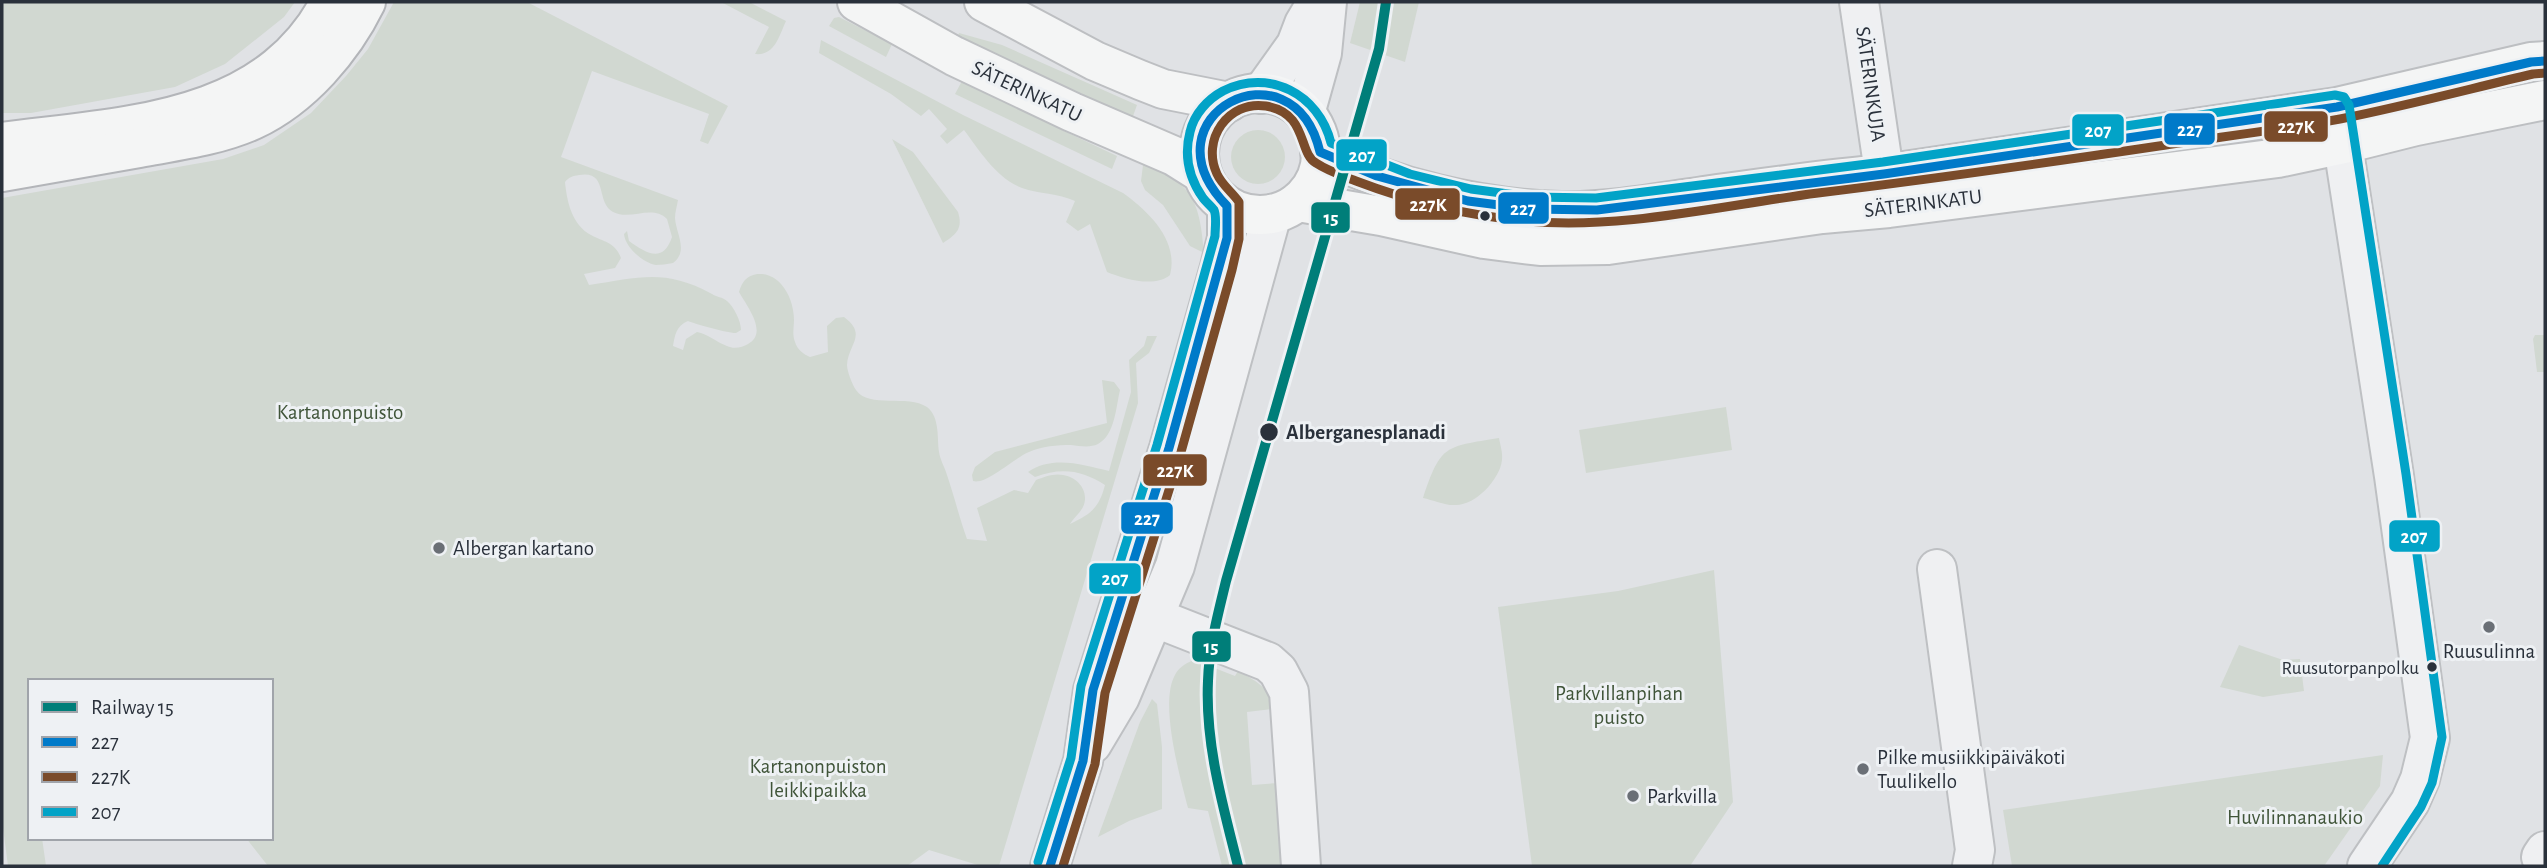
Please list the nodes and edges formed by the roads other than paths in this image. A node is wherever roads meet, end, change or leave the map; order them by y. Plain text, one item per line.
1 (330, 2) edge
2 (366, 2) edge
3 (857, 2) edge
4 (984, 2) edge
5 (1317, 2) edge
6 (1327, 2) edge
7 (1859, 2) edge
8 (2545, 61) edge
9 (1245, 98) junction
10 (2545, 100) edge
11 (2337, 107) junction
12 (1305, 114) junction
13 (2, 142) edge
14 (2344, 144) junction
15 (1320, 152) junction
16 (2, 172) edge
17 (1201, 173) junction
18 (1886, 191) junction
19 (1227, 206) junction
20 (1285, 208) junction
21 (1937, 569) dead end
22 (1136, 610) junction
23 (1049, 866) edge
24 (1301, 866) edge
25 (1972, 866) edge
26 (2367, 866) edge

1 - 13 main road
2 - 16 main road
3 - 17 main road, SÄTERINKATU
4 - 9 main road
5 - 9 street
6 - 12 street
7 - 18 street, SÄTERINKUJA
8 - 11 main road, SÄTERINKATU
9 - 12 main road
9 - 17 main road
10 - 14 main road, SÄTERINKATU
11 - 14 street
11 - 18 main road, SÄTERINKATU
12 - 15 main road
14 - 18 main road, SÄTERINKATU
14 - 26 street
15 - 18 main road, SÄTERINKATU
15 - 20 main road
17 - 19 main road
18 - 20 main road, SÄTERINKATU
19 - 20 main road
19 - 22 street
20 - 22 street
21 - 25 street
22 - 23 street
22 - 24 street

